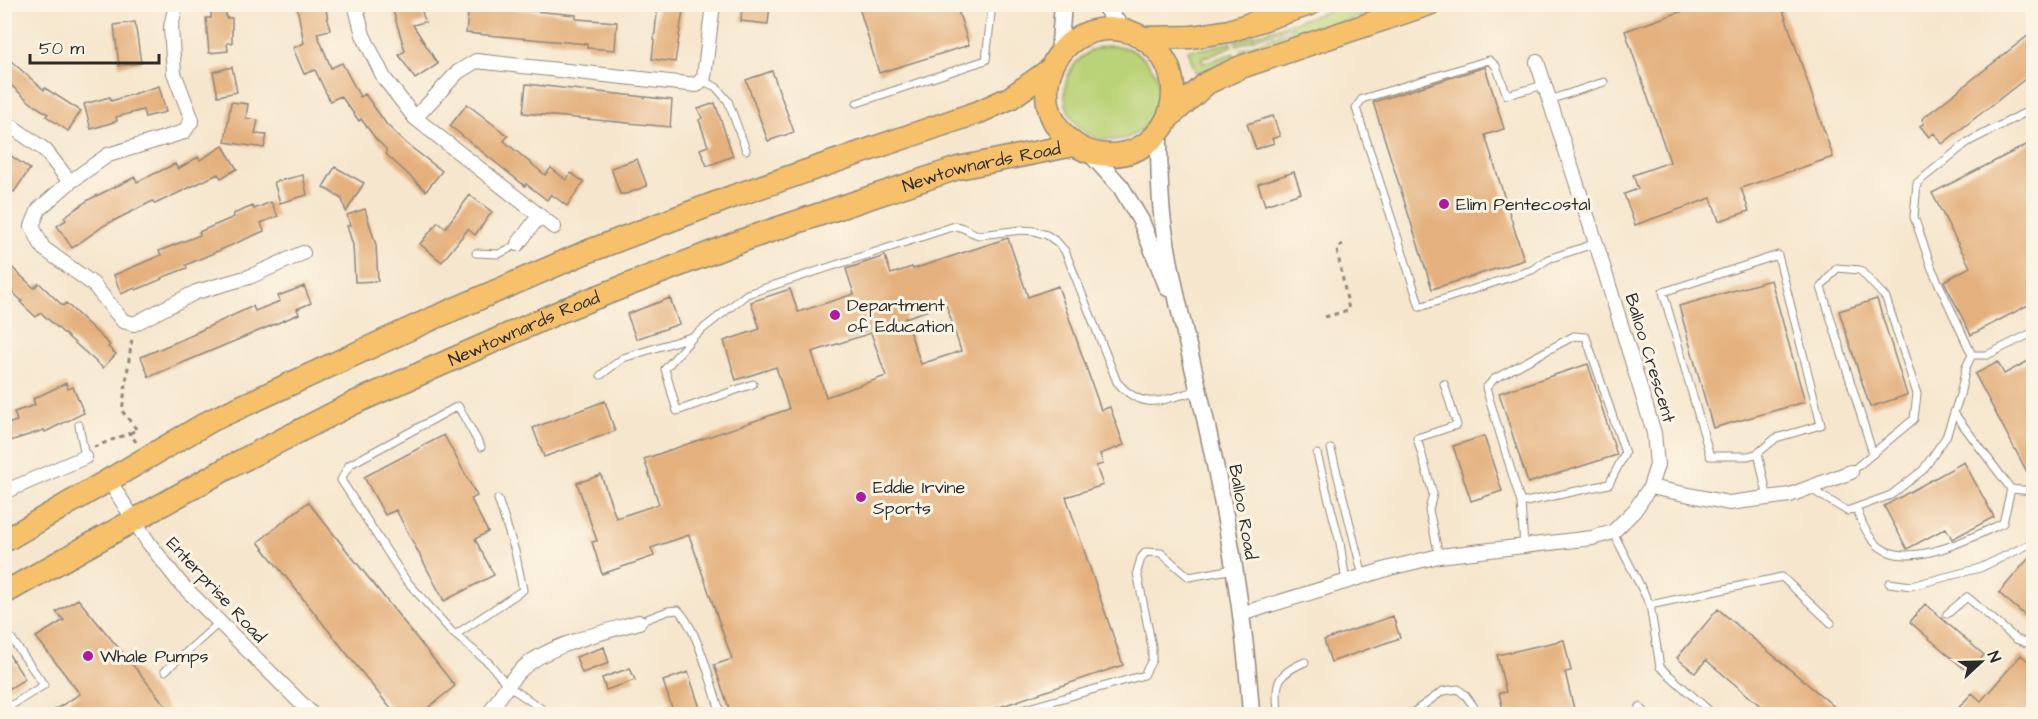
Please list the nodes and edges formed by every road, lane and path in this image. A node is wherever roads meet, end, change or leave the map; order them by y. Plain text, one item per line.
1 (176, 4) edge
2 (355, 4) edge
3 (713, 4) edge
4 (992, 4) edge
5 (1063, 4) edge
6 (1103, 4) edge
7 (1310, 4) edge
8 (1429, 4) edge
9 (1133, 34) junction
10 (1055, 62) junction
11 (1537, 62) dead end
12 (703, 81) junction
13 (1604, 82) dead end
14 (1544, 85) junction
15 (1549, 100) junction
16 (857, 103) dead end
17 (2034, 108) edge
18 (415, 118) junction
19 (4, 121) edge
20 (1163, 125) junction
21 (1081, 148) junction
22 (746, 150) dead end
23 (70, 182) junction
24 (539, 216) junction
25 (554, 227) dead end
26 (1344, 242) dead end
27 (1596, 243) junction
28 (518, 244) joint
29 (476, 253) dead end
30 (303, 254) dead end
31 (1325, 317) dead end
32 (1181, 319) junction
33 (134, 324) junction
34 (2034, 332) edge
35 (694, 336) junction
36 (1972, 355) junction
37 (602, 375) dead end
38 (753, 384) dead end
39 (1444, 384) dead end
40 (1199, 390) junction
41 (1954, 413) junction
42 (79, 425) dead end
43 (130, 433) junction
44 (481, 447) dead end
45 (1332, 449) dead end
46 (1317, 453) dead end
47 (1758, 453) junction
48 (1873, 454) junction
49 (85, 457) junction
50 (147, 458) junction
51 (1851, 472) joint
52 (108, 479) junction
53 (1650, 487) junction
54 (1809, 489) junction
55 (2011, 489) junction
56 (2034, 491) edge
57 (4, 492) edge
58 (498, 499) dead end
59 (1768, 499) junction
60 (1521, 503) junction
61 (1857, 509) junction
62 (132, 520) junction
63 (1613, 532) junction
64 (4, 540) edge
65 (2034, 542) edge
66 (1524, 546) junction
67 (1439, 556) junction
68 (1234, 569) junction
69 (1363, 576) junction
70 (1346, 582) junction
71 (1889, 583) dead end
72 (4, 593) edge
73 (1650, 605) junction
74 (1241, 614) junction
75 (1947, 614) dead end
76 (220, 622) junction
77 (639, 622) joint
78 (1831, 623) dead end
79 (4, 628) edge
80 (455, 635) junction
81 (2034, 646) edge
82 (1305, 662) dead end
83 (165, 671) dead end
84 (507, 685) junction
85 (1639, 707) dead end
86 (4, 710) edge
87 (1011, 713) dead end
88 (312, 714) edge
89 (489, 714) edge
90 (549, 714) edge
91 (722, 714) edge
92 (1251, 714) edge
93 (1278, 714) edge
94 (1412, 714) edge
95 (1479, 714) edge
96 (1647, 714) edge
97 (1713, 714) edge

1 - 23 street
2 - 18 street
3 - 12 street
4 - 16 lane
5 - 10 street
6 - 9 street
7 - 9 highway
8 - 20 highway
9 - 10 highway
9 - 20 highway
10 - 21 highway
10 - 50 highway
11 - 14 street, Balloo Crescent
12 - 18 street
12 - 22 lane
13 - 15 lane
14 - 15 street, Balloo Crescent
14 - 27 lane
15 - 27 street, Balloo Crescent
17 - 36 lane
18 - 24 street
19 - 23 street
20 - 21 highway
20 - 32 street, Balloo Road
21 - 32 street, Balloo Road
21 - 62 highway, Newtownards Road
23 - 33 street
24 - 25 street
24 - 28 street
26 - 31 path
27 - 53 street, Balloo Crescent
28 - 29 lane
30 - 33 street
32 - 40 street, Balloo Road
33 - 43 path
34 - 36 lane
35 - 37 lane
35 - 38 lane
35 - 40 lane
36 - 41 lane
39 - 67 lane
40 - 68 street, Balloo Road
41 - 55 lane
41 - 61 lane
42 - 49 lane
43 - 49 path
43 - 50 path
44 - 80 lane
45 - 69 lane
46 - 70 lane
47 - 47 lane
47 - 59 lane
48 - 48 lane
48 - 51 lane
49 - 57 street
50 - 52 highway
51 - 54 street
52 - 62 street, Enterprise Road
52 - 64 highway
53 - 59 street
53 - 63 street, Balloo Crescent
54 - 59 street
54 - 61 lane
55 - 56 lane
55 - 61 lane
58 - 80 lane
60 - 60 lane
60 - 66 lane
62 - 72 highway, Newtownards Road
62 - 76 street, Enterprise Road
63 - 66 street
63 - 73 lane
65 - 71 lane
66 - 67 street
67 - 69 street
68 - 74 street, Balloo Road
68 - 87 lane
69 - 70 street
70 - 74 street
73 - 78 lane
73 - 97 lane
74 - 92 street, Balloo Road
75 - 81 lane
76 - 83 lane
76 - 88 street, Enterprise Road
77 - 84 street
77 - 91 lane
79 - 86 lane
80 - 84 lane
82 - 93 lane
84 - 89 street
84 - 90 lane
85 - 96 lane
94 - 95 lane

